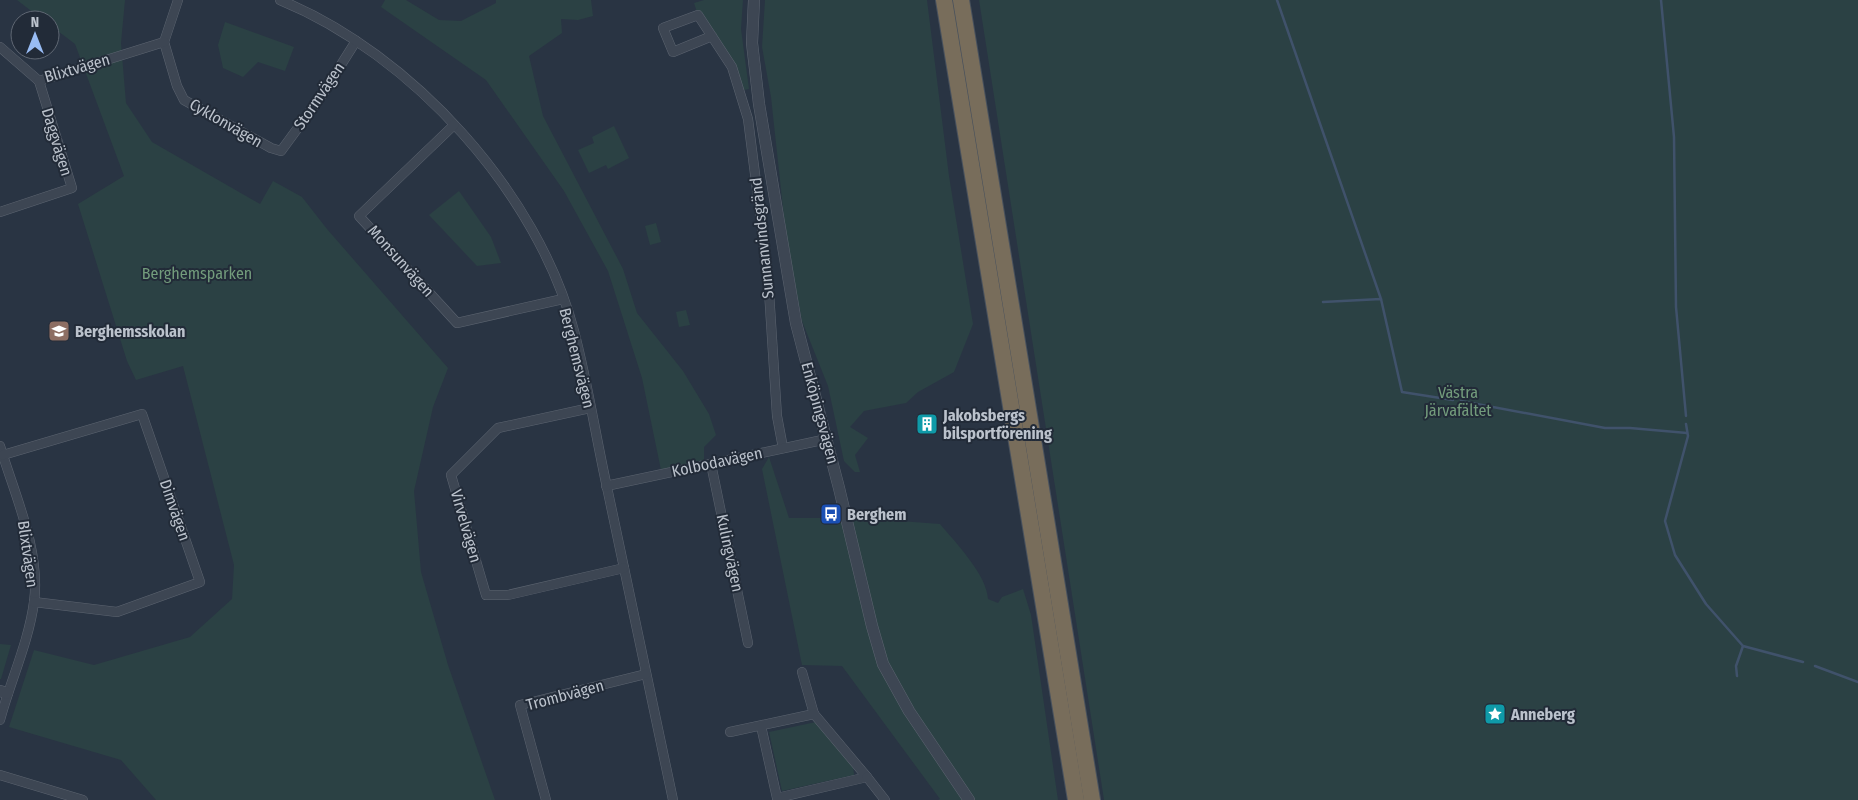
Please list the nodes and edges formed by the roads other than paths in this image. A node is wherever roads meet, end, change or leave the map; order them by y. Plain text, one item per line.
1 (178, 0) edge
2 (280, 0) edge
3 (754, 0) edge
4 (944, 0) edge
5 (961, 0) edge
6 (712, 36) junction
7 (356, 41) junction
8 (164, 42) junction
9 (0, 47) edge
10 (39, 81) junction
11 (454, 125) junction
12 (281, 151) joint
13 (0, 212) edge
14 (563, 299) junction
15 (590, 408) junction
16 (827, 439) junction
17 (783, 448) junction
18 (1, 450) edge
19 (711, 464) junction
20 (606, 486) junction
21 (624, 568) junction
22 (34, 602) junction
23 (748, 643) dead end
24 (802, 672) dead end
25 (646, 674) junction
26 (4, 692) edge
27 (814, 714) junction
28 (0, 720) edge
29 (761, 726) junction
30 (730, 732) dead end
31 (0, 775) edge
32 (867, 777) junction
33 (775, 799) edge
34 (83, 800) edge
35 (546, 800) edge
36 (674, 800) edge
37 (885, 800) edge
38 (970, 800) edge
39 (1076, 800) edge
40 (1092, 800) edge

1 - 8 street
2 - 7 street, Berghemsvägen
3 - 16 street, Enköpingsvägen
4 - 39 highway
5 - 40 highway
6 - 6 street, Sunnanvindsgränd
6 - 17 street, Sunnanvindsgränd
7 - 11 street, Berghemsvägen
7 - 12 street, Stormvägen
8 - 10 street, Blixtvägen
8 - 12 street, Cyklonvägen
9 - 10 street, Blixtvägen
10 - 13 street, Daggvägen
11 - 14 street, Berghemsvägen
11 - 14 street, Monsunvägen
14 - 15 street, Berghemsvägen
15 - 20 street, Berghemsvägen
15 - 21 street, Virvelvägen
16 - 17 street, Kolbodavägen
16 - 38 street, Enköpingsvägen
17 - 19 street, Kolbodavägen
18 - 22 street, Blixtvägen
18 - 22 street, Dimvägen
19 - 20 street, Kolbodavägen
19 - 23 street, Kulingvägen
20 - 21 street, Berghemsvägen
21 - 25 street, Berghemsvägen
22 - 26 street, Blixtvägen
24 - 27 street
25 - 35 street, Trombvägen
25 - 36 street, Berghemsvägen
26 - 28 street, Blixtvägen
27 - 29 street
27 - 32 street
29 - 30 street
29 - 33 street
31 - 34 street
32 - 33 street
32 - 37 street

